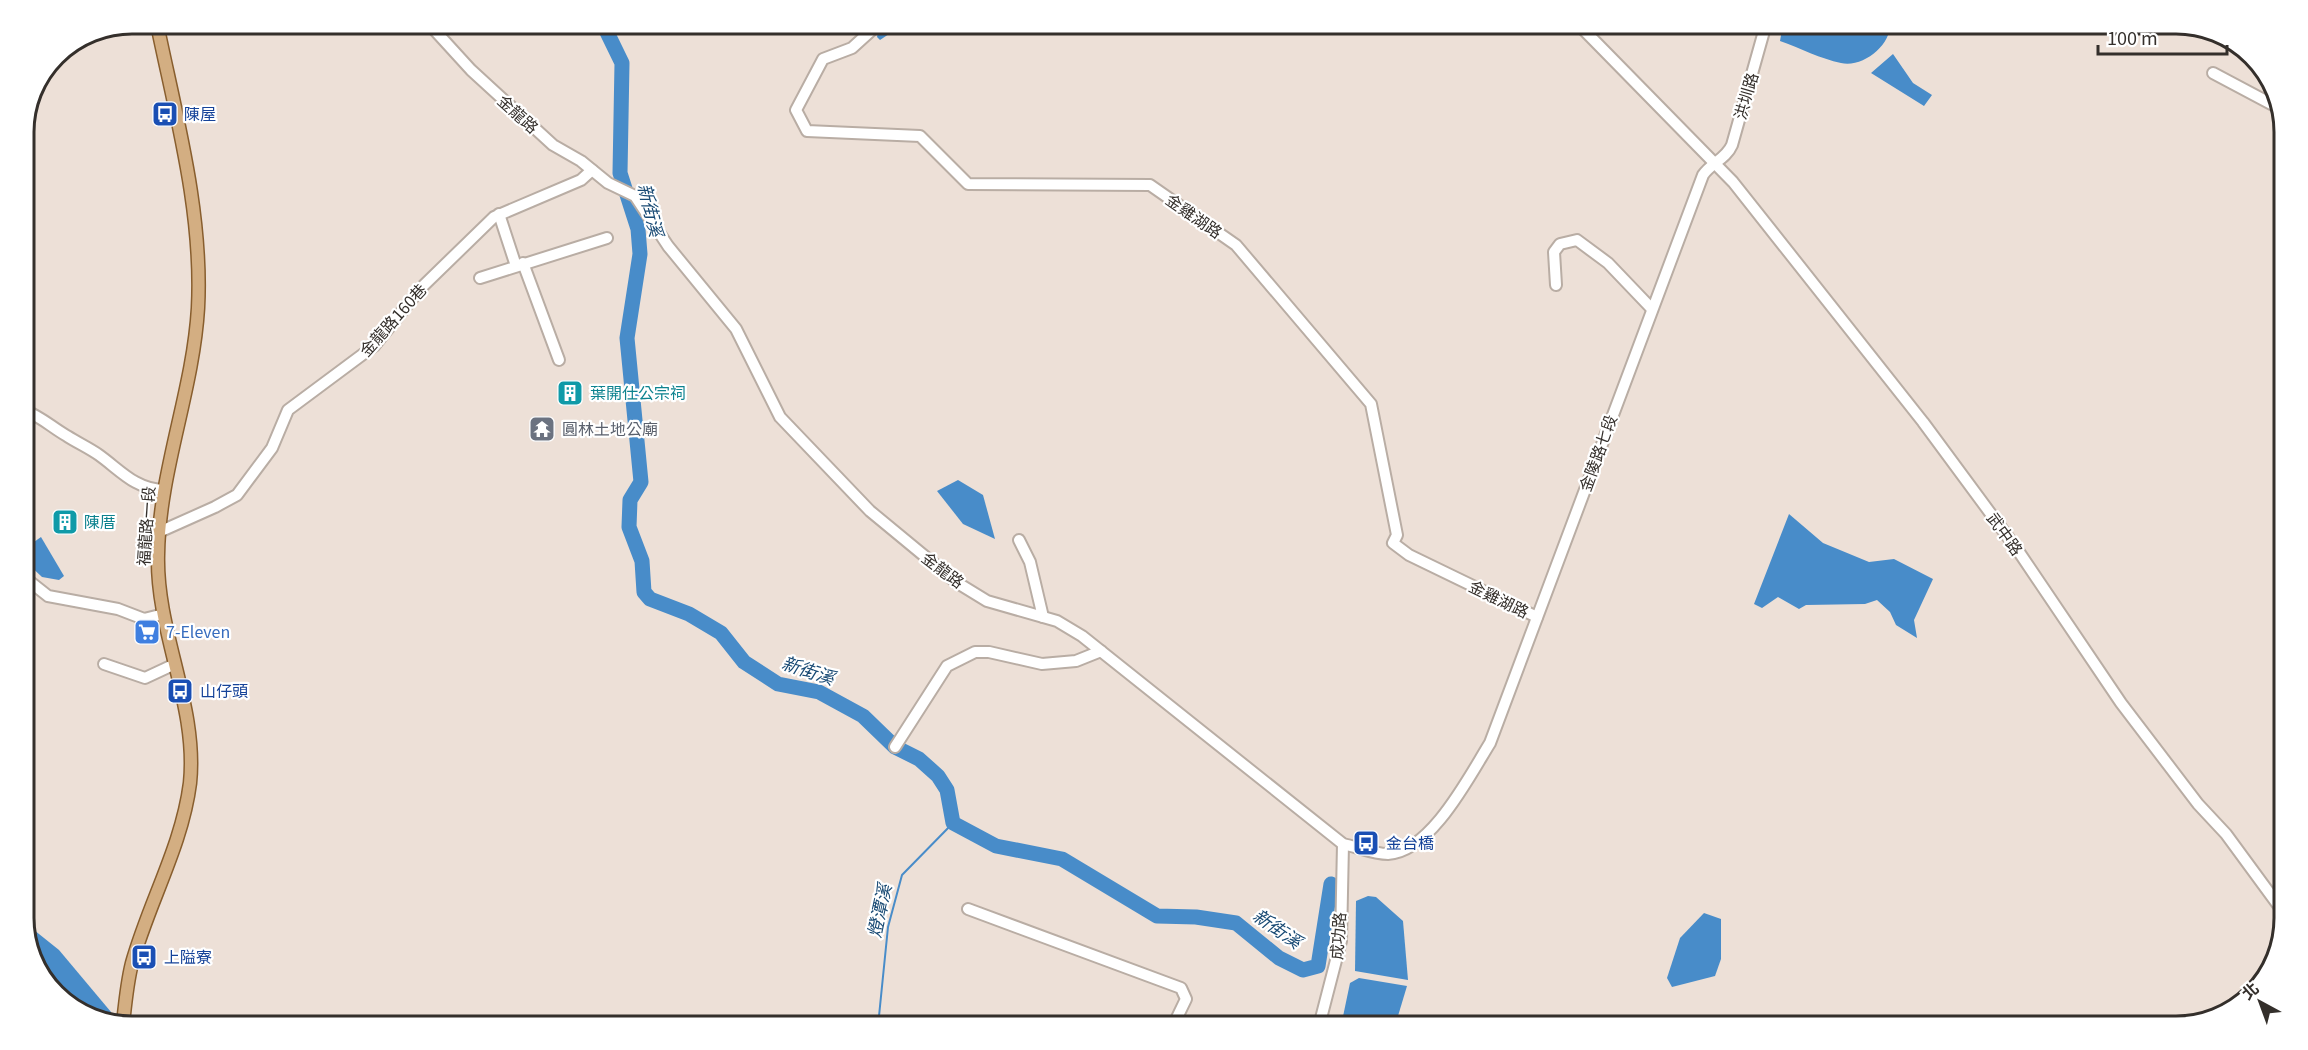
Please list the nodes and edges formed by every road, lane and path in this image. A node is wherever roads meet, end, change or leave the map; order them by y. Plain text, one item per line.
1 (159, 34) edge
2 (438, 34) edge
3 (867, 34) edge
4 (1588, 34) edge
5 (1763, 34) edge
6 (2213, 73) dead end
7 (2268, 102) edge
8 (1716, 162) junction
9 (592, 170) junction
10 (499, 214) junction
11 (607, 238) dead end
12 (519, 265) junction
13 (480, 278) dead end
14 (1556, 285) dead end
15 (1652, 309) junction
16 (559, 360) dead end
17 (35, 415) edge
18 (163, 490) junction
19 (159, 532) junction
20 (1020, 540) dead end
21 (35, 586) edge
22 (164, 614) junction
23 (1043, 617) junction
24 (1537, 617) junction
25 (1101, 651) junction
26 (104, 664) dead end
27 (175, 664) junction
28 (895, 747) dead end
29 (1343, 844) junction
30 (2274, 899) edge
31 (968, 909) dead end
32 (124, 1015) edge
33 (1178, 1016) edge
34 (1322, 1016) edge

1 - 18 main road, 福龍路一段
2 - 9 street, 金龍路
3 - 24 street, 金雞湖路
4 - 8 street
5 - 8 street, 洪圳路
6 - 7 street
8 - 15 street, 金陵路七段
8 - 30 street, 武中路
9 - 10 street, 金龍路160巷
9 - 23 street, 金龍路
10 - 12 street
10 - 19 street, 金龍路160巷
11 - 12 street
12 - 13 street
12 - 16 street
14 - 15 street
15 - 24 street, 金陵路七段
17 - 18 street
18 - 19 main road, 福龍路一段
19 - 22 main road, 福龍路一段
20 - 23 street
21 - 22 street
22 - 27 main road, 福龍路一段
23 - 25 street, 金龍路
24 - 29 street, 金陵路七段
25 - 28 street
25 - 29 street, 金龍路
26 - 27 street
27 - 32 main road, 福龍路一段
29 - 34 street, 成功路
31 - 33 street

